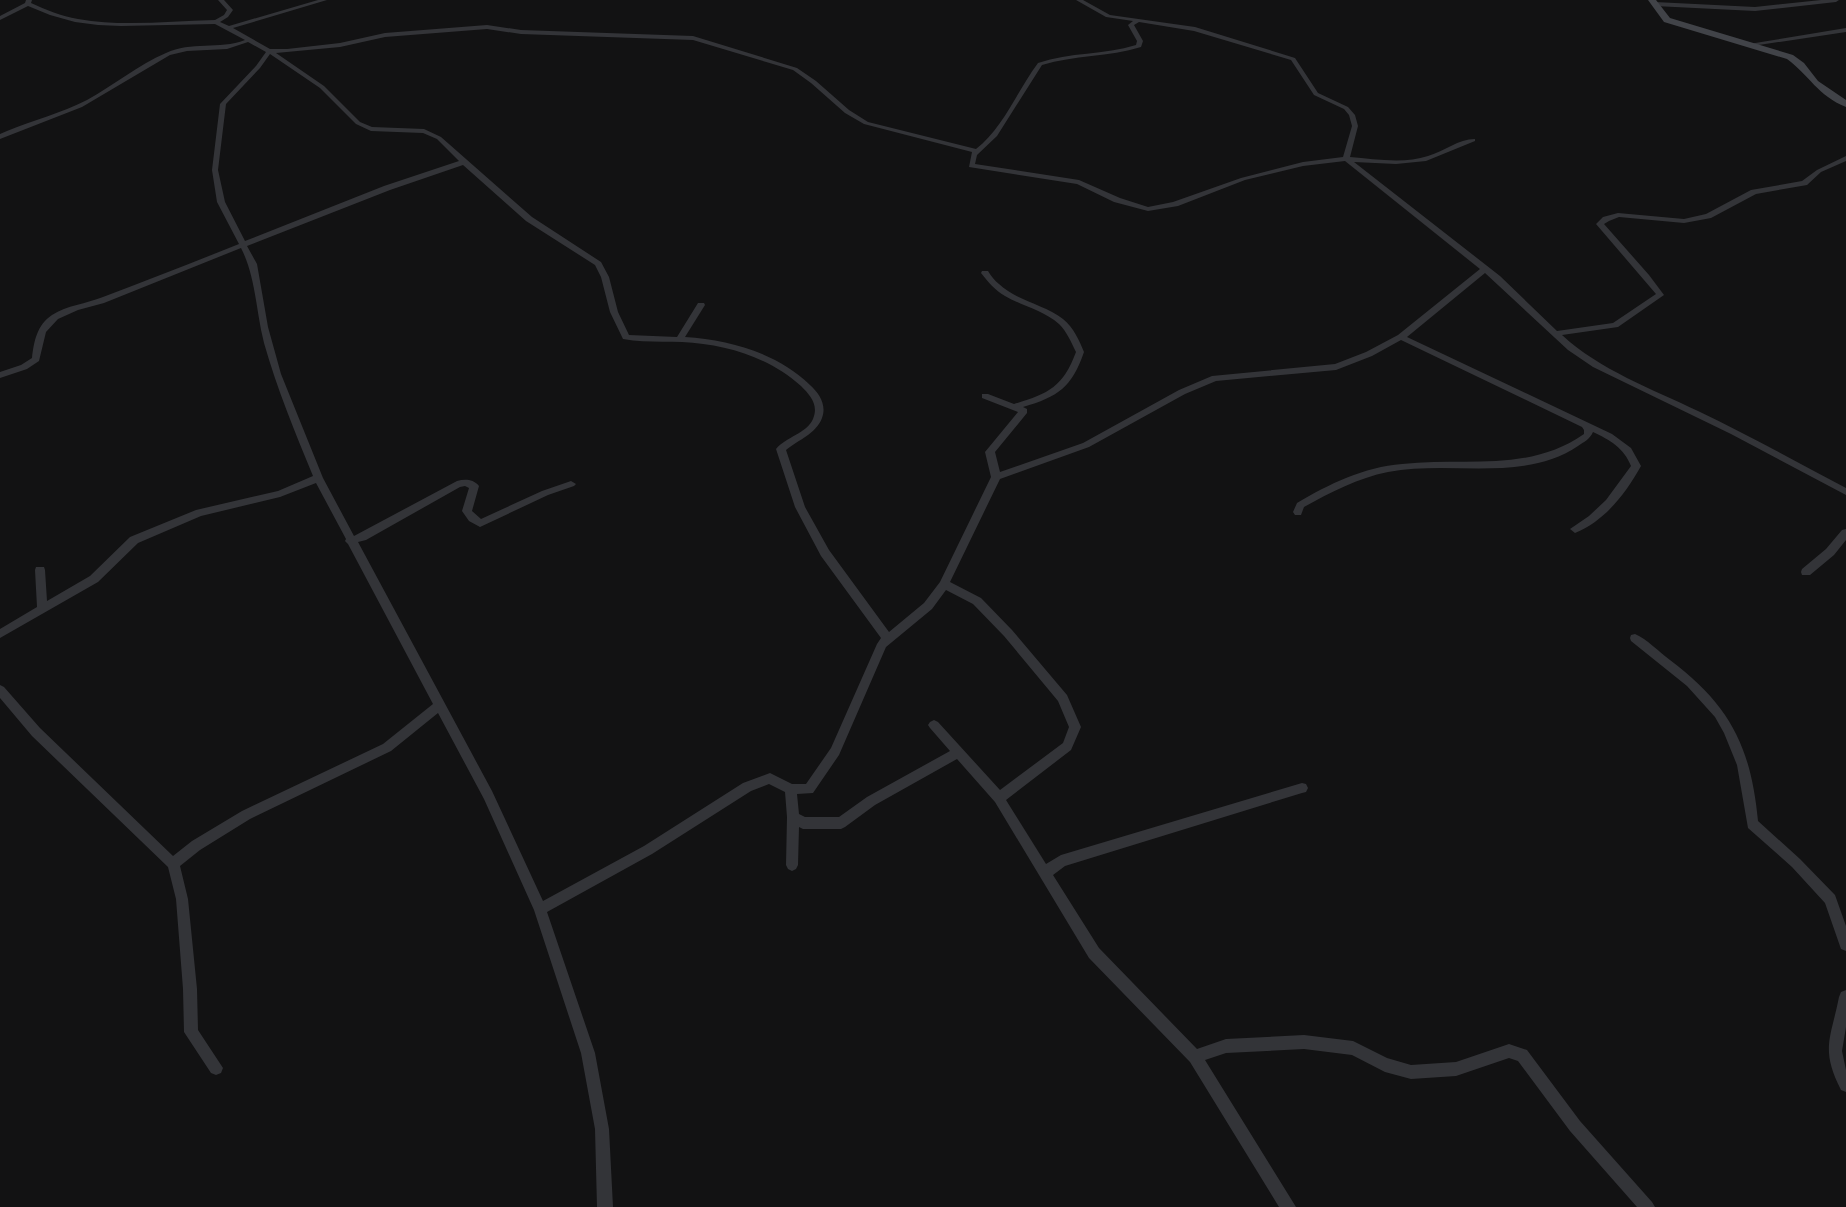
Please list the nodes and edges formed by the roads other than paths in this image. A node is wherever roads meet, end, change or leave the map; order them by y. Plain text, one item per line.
1 (221, 0) edge
2 (324, 0) edge
3 (1079, 0) edge
4 (1836, 0) edge
5 (29, 2) edge
6 (1653, 2) edge
7 (0, 18) edge
8 (1137, 21) junction
9 (216, 22) junction
10 (230, 27) junction
11 (1846, 30) edge
12 (246, 41) junction
13 (1752, 44) junction
14 (269, 51) junction
15 (1846, 104) edge
16 (0, 137) edge
17 (1473, 140) dead end
18 (978, 152) junction
19 (1846, 158) edge
20 (1346, 159) junction
21 (464, 162) junction
22 (245, 244) junction
23 (1485, 269) junction
24 (985, 273) dead end
25 (701, 305) dead end
26 (1558, 334) junction
27 (1401, 337) junction
28 (679, 340) junction
29 (0, 375) edge
30 (985, 396) dead end
31 (1017, 406) junction
32 (1585, 425) junction
33 (996, 477) junction
34 (318, 478) junction
35 (571, 484) dead end
36 (1846, 492) edge
37 (1298, 512) dead end
38 (1575, 529) dead end
39 (1846, 533) edge
40 (350, 541) junction
41 (40, 570) dead end
42 (1806, 572) dead end
43 (944, 584) junction
44 (42, 610) junction
45 (0, 634) edge
46 (887, 638) junction
47 (1635, 638) dead end
48 (0, 690) edge
49 (439, 706) junction
50 (934, 725) dead end
51 (958, 751) junction
52 (1302, 788) dead end
53 (791, 789) junction
54 (999, 798) junction
55 (793, 817) junction
56 (173, 864) junction
57 (792, 864) dead end
58 (1046, 872) junction
59 (540, 909) junction
60 (1846, 944) edge
61 (1846, 997) edge
62 (1195, 1057) junction
63 (216, 1068) dead end
64 (1846, 1085) edge
65 (605, 1207) edge
66 (1288, 1207) edge
67 (1647, 1207) edge

1 - 9 street
2 - 10 street
3 - 8 street
4 - 6 street
5 - 7 street
5 - 9 street
6 - 13 street
8 - 18 street
8 - 20 street
9 - 10 street
10 - 12 street
11 - 13 street
12 - 14 street
12 - 16 street
13 - 15 street
14 - 18 street
14 - 21 street
14 - 22 street
17 - 20 street
18 - 20 street
19 - 26 street
20 - 23 street
21 - 22 street
21 - 28 street
22 - 29 street
22 - 34 street
23 - 26 street
23 - 27 street
24 - 31 street
25 - 28 street
26 - 36 street
27 - 32 street
27 - 33 street
28 - 46 street
30 - 31 street
31 - 33 street
32 - 37 street
32 - 38 street
33 - 43 street
34 - 40 street
34 - 44 street
35 - 40 street
39 - 42 street
40 - 49 street
41 - 44 street
43 - 46 street
43 - 54 street
44 - 45 street
46 - 53 street
47 - 60 street
48 - 56 street
49 - 56 street
49 - 59 street
50 - 51 street
51 - 54 street
51 - 55 street
52 - 58 street
53 - 55 street
53 - 59 street
54 - 58 street
55 - 57 street
56 - 63 street
58 - 62 street
59 - 65 street
61 - 64 street
62 - 66 street
62 - 67 street

